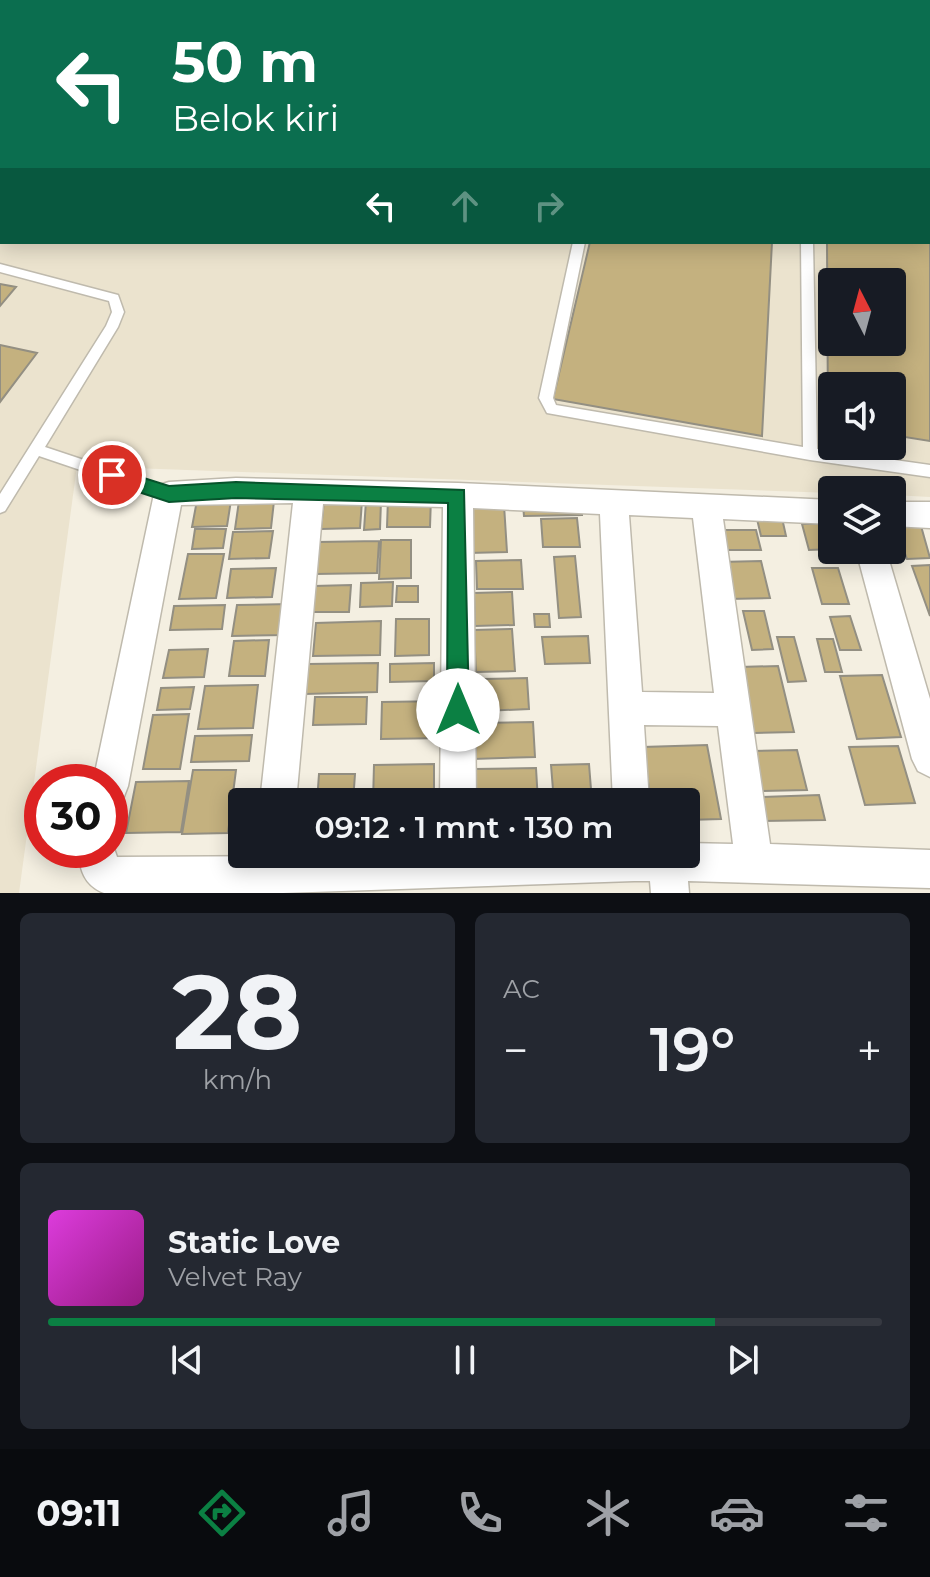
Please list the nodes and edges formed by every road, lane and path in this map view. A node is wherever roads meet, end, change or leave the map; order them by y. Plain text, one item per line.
1 (579, 244) edge
2 (807, 244) edge
3 (0, 268) edge
4 (37, 450) junction
5 (810, 454) junction
6 (930, 471) edge
7 (309, 493) junction
8 (169, 494) junction
9 (458, 495) junction
10 (614, 503) junction
11 (0, 507) edge
12 (706, 507) junction
13 (818, 511) edge
14 (906, 514) edge
15 (930, 515) edge
16 (875, 564) edge
17 (627, 708) junction
18 (733, 710) junction
19 (930, 759) edge
20 (114, 764) edge
21 (279, 788) edge
22 (458, 788) edge
23 (630, 788) edge
24 (754, 864) junction
25 (700, 866) edge
26 (101, 868) edge
27 (252, 868) edge
28 (304, 868) edge
29 (445, 868) edge
30 (930, 869) edge
31 (416, 882) edge
32 (163, 886) edge

1 - 5 lane
2 - 5 lane
3 - 4 lane
4 - 8 lane
4 - 11 lane
5 - 6 lane
7 - 8 street
7 - 9 street
7 - 21 street
8 - 20 street
9 - 10 street
9 - 22 street
10 - 12 street
10 - 17 street
12 - 13 street
12 - 18 street
14 - 15 street
16 - 19 street
17 - 18 street
17 - 23 street
18 - 24 street
24 - 25 street
24 - 30 street
26 - 32 street
27 - 32 street
28 - 31 street
29 - 31 street

